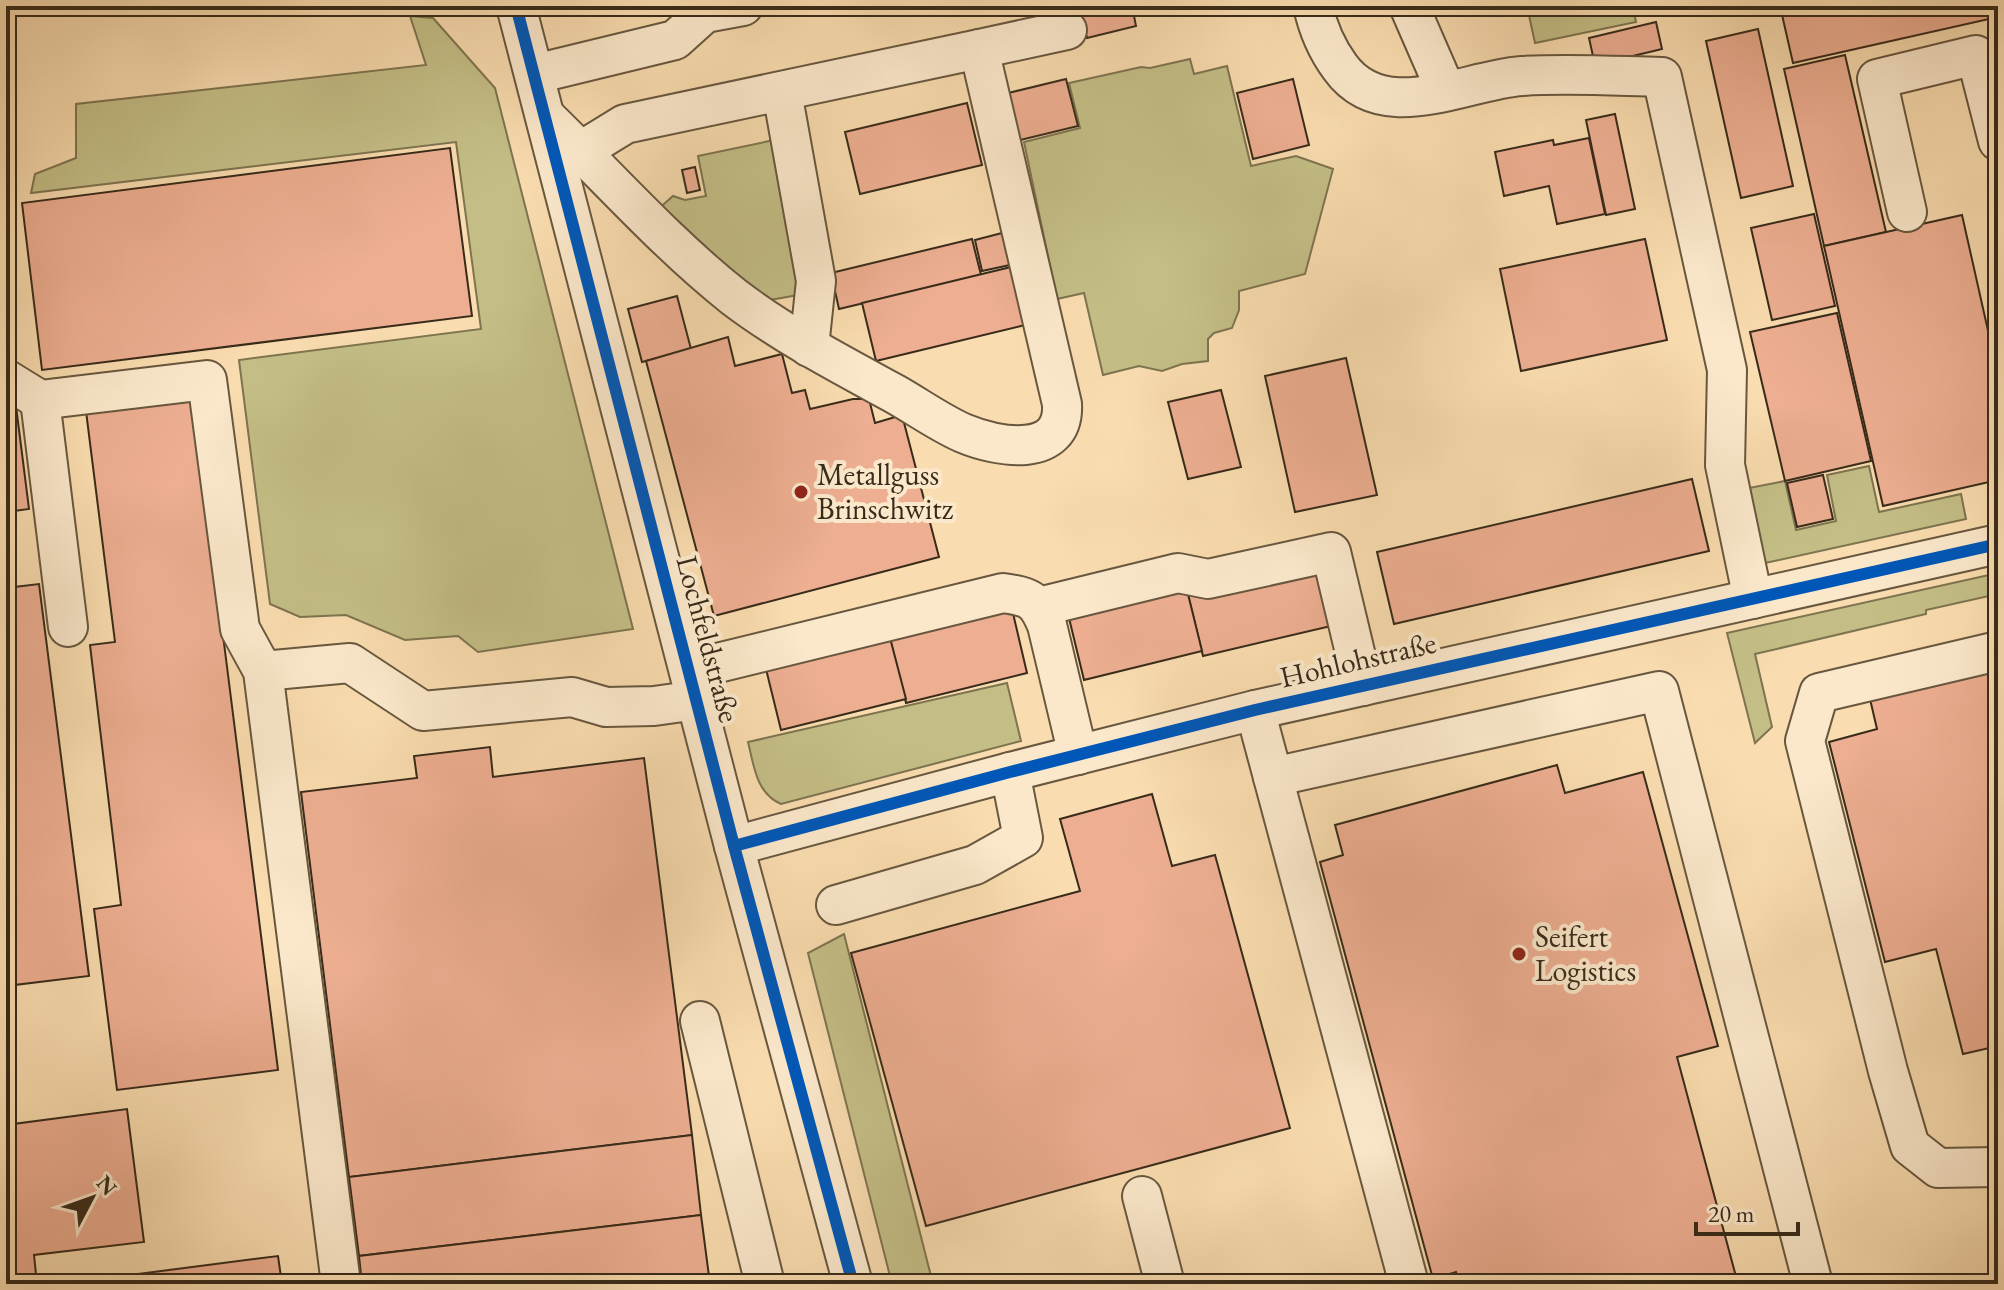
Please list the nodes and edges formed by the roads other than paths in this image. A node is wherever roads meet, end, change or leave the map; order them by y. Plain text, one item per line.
1 (516, 6) edge
2 (743, 6) edge
3 (1409, 6) edge
4 (1317, 13) edge
5 (1067, 30) dead end
6 (979, 49) junction
7 (1987, 53) edge
8 (535, 74) junction
9 (1446, 91) junction
10 (782, 92) junction
11 (546, 117) junction
12 (1998, 141) edge
13 (581, 151) junction
14 (1907, 212) dead end
15 (809, 347) junction
16 (6, 379) edge
17 (40, 400) junction
18 (1998, 544) edge
19 (1753, 599) junction
20 (1039, 607) junction
21 (68, 627) dead end
22 (1998, 651) edge
23 (263, 671) junction
24 (693, 685) junction
25 (1363, 686) junction
26 (1255, 710) junction
27 (1078, 755) junction
28 (1010, 772) junction
29 (1273, 777) junction
30 (734, 846) junction
31 (836, 905) dead end
32 (700, 1021) dead end
33 (1998, 1167) edge
34 (1142, 1196) dead end
35 (341, 1284) edge
36 (765, 1284) edge
37 (853, 1284) edge
38 (1165, 1284) edge
39 (1409, 1284) edge
40 (1813, 1284) edge

1 - 8 street, Lochfeldstraße
2 - 8 street
3 - 9 street
4 - 9 street
5 - 6 street
6 - 10 street
6 - 15 street
7 - 12 street
7 - 14 street
8 - 11 street, Lochfeldstraße
9 - 19 street
10 - 13 street
10 - 15 street
11 - 13 street
11 - 24 street, Lochfeldstraße
13 - 15 street
16 - 17 street
17 - 21 street
17 - 23 street
18 - 19 street, Hohlohstraße
19 - 25 street, Hohlohstraße
20 - 24 street
20 - 25 street, Hohlohstraße
20 - 27 street
22 - 33 street
23 - 24 street
23 - 35 street
24 - 30 street, Lochfeldstraße
25 - 26 street, Hohlohstraße
26 - 27 street, Hohlohstraße
26 - 29 street
27 - 28 street, Hohlohstraße
28 - 30 street, Hohlohstraße
28 - 31 street
29 - 39 street
29 - 40 street
30 - 37 street, Lochfeldstraße
32 - 36 street
34 - 38 street

